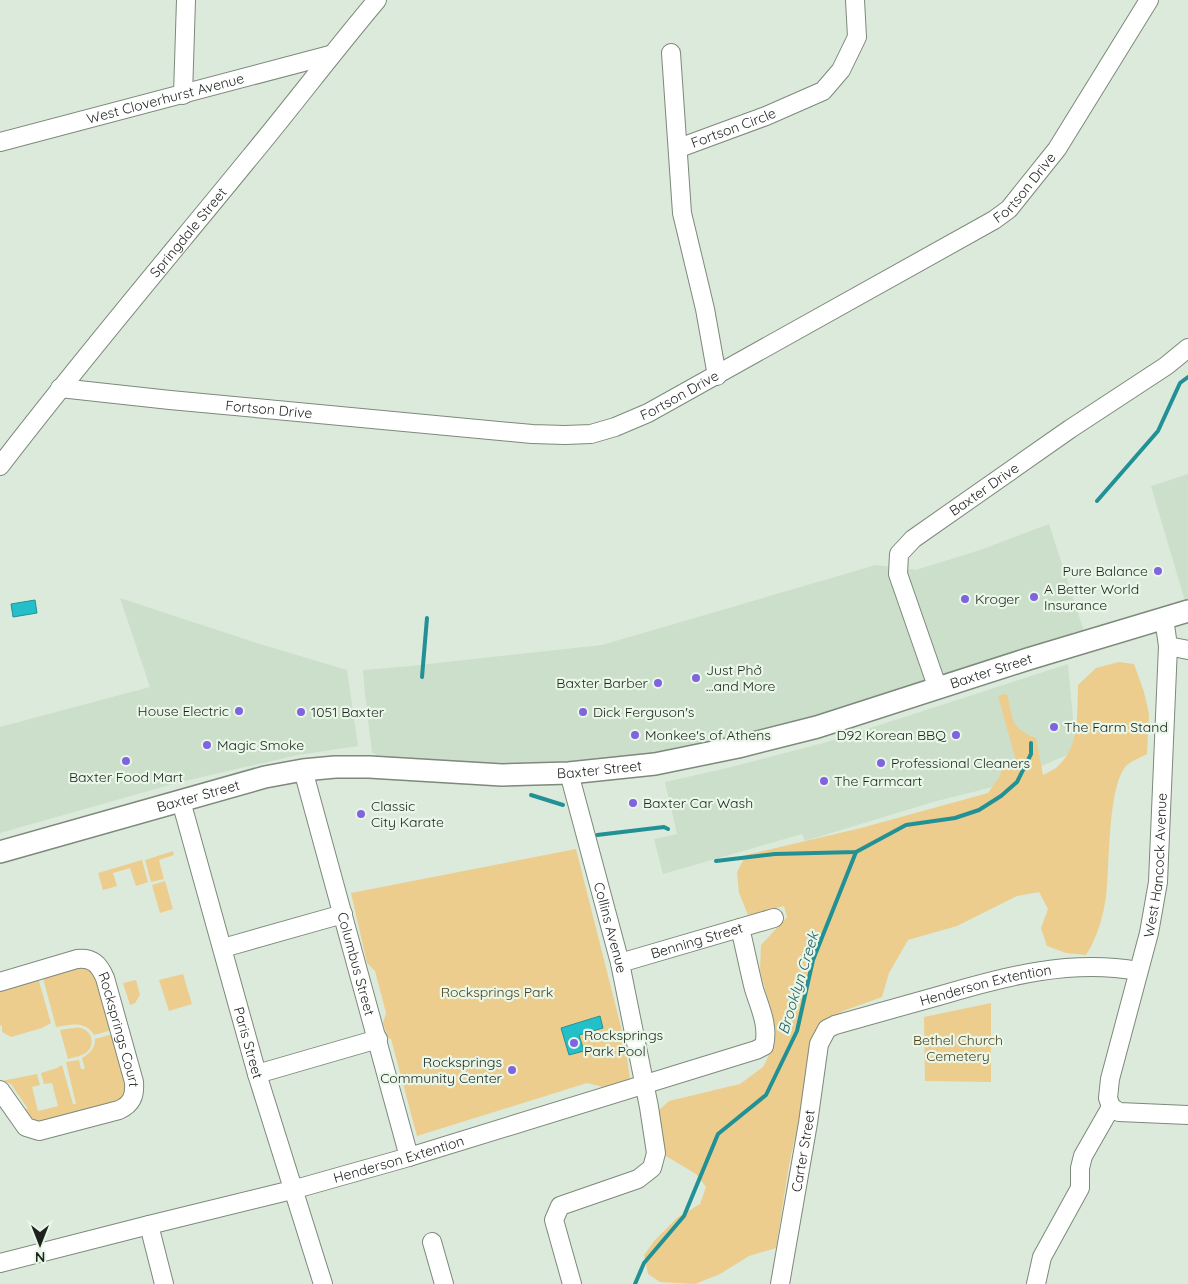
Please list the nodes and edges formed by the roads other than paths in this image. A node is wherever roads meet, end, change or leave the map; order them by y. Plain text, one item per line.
1 (186, 0) edge
2 (377, 0) edge
3 (855, 0) edge
4 (1149, 0) edge
5 (671, 53) dead end
6 (330, 56) junction
7 (183, 95) junction
8 (0, 142) edge
9 (679, 148) junction
10 (1188, 348) edge
11 (717, 376) junction
12 (60, 388) junction
13 (0, 466) edge
14 (1188, 611) edge
15 (1164, 618) junction
16 (1168, 646) junction
17 (1188, 650) edge
18 (938, 689) junction
19 (303, 770) junction
20 (569, 773) junction
21 (182, 800) junction
22 (0, 852) edge
23 (343, 914) junction
24 (774, 918) dead end
25 (740, 928) junction
26 (223, 948) junction
27 (620, 964) junction
28 (1138, 971) junction
29 (0, 982) edge
30 (835, 1025) joint
31 (378, 1039) junction
32 (257, 1074) junction
33 (644, 1084) junction
34 (0, 1090) edge
35 (1111, 1107) junction
36 (1188, 1115) edge
37 (409, 1157) junction
38 (292, 1190) junction
39 (149, 1225) junction
40 (432, 1242) dead end
41 (0, 1263) edge
42 (164, 1284) edge
43 (322, 1284) edge
44 (444, 1284) edge
45 (572, 1284) edge
46 (780, 1284) edge
47 (1036, 1284) edge

1 - 7 street
2 - 6 street, Springdale Street
3 - 9 street, Fortson Circle
4 - 11 street, Fortson Drive
5 - 9 street
6 - 7 street, West Cloverhurst Avenue
6 - 12 street, Springdale Street
7 - 8 street, West Cloverhurst Avenue
9 - 11 street, Fortson Circle
10 - 18 street, Baxter Drive
11 - 12 street, Fortson Drive
12 - 13 street, Springdale Street
14 - 15 main road, Baxter Street
15 - 16 street, West Hancock Avenue
15 - 18 main road, Baxter Street
16 - 17 street
16 - 28 street, West Hancock Avenue
18 - 20 main road, Baxter Street
19 - 20 main road, Baxter Street
19 - 21 main road, Baxter Street
19 - 23 street, Columbus Street
20 - 27 street, Collins Avenue
21 - 22 main road, Baxter Street
21 - 26 street, Paris Street
23 - 26 street
23 - 31 street, Columbus Street
24 - 25 street, Benning Street
25 - 27 street, Benning Street
25 - 33 street, Henderson Extention
26 - 32 street, Paris Street
27 - 33 street, Collins Avenue
28 - 30 street, Henderson Extention
28 - 35 street, West Hancock Avenue
29 - 34 street, Rocksprings Court
30 - 46 street, Carter Street
31 - 32 street
31 - 37 street, Columbus Street
32 - 38 street, Paris Street
33 - 37 street, Henderson Extention
33 - 45 street, Collins Avenue
35 - 36 street
35 - 47 street
37 - 38 street, Henderson Extention
38 - 39 street, Henderson Extention
38 - 43 street, Paris Street
39 - 41 street, Henderson Extention
39 - 42 street
40 - 44 street

